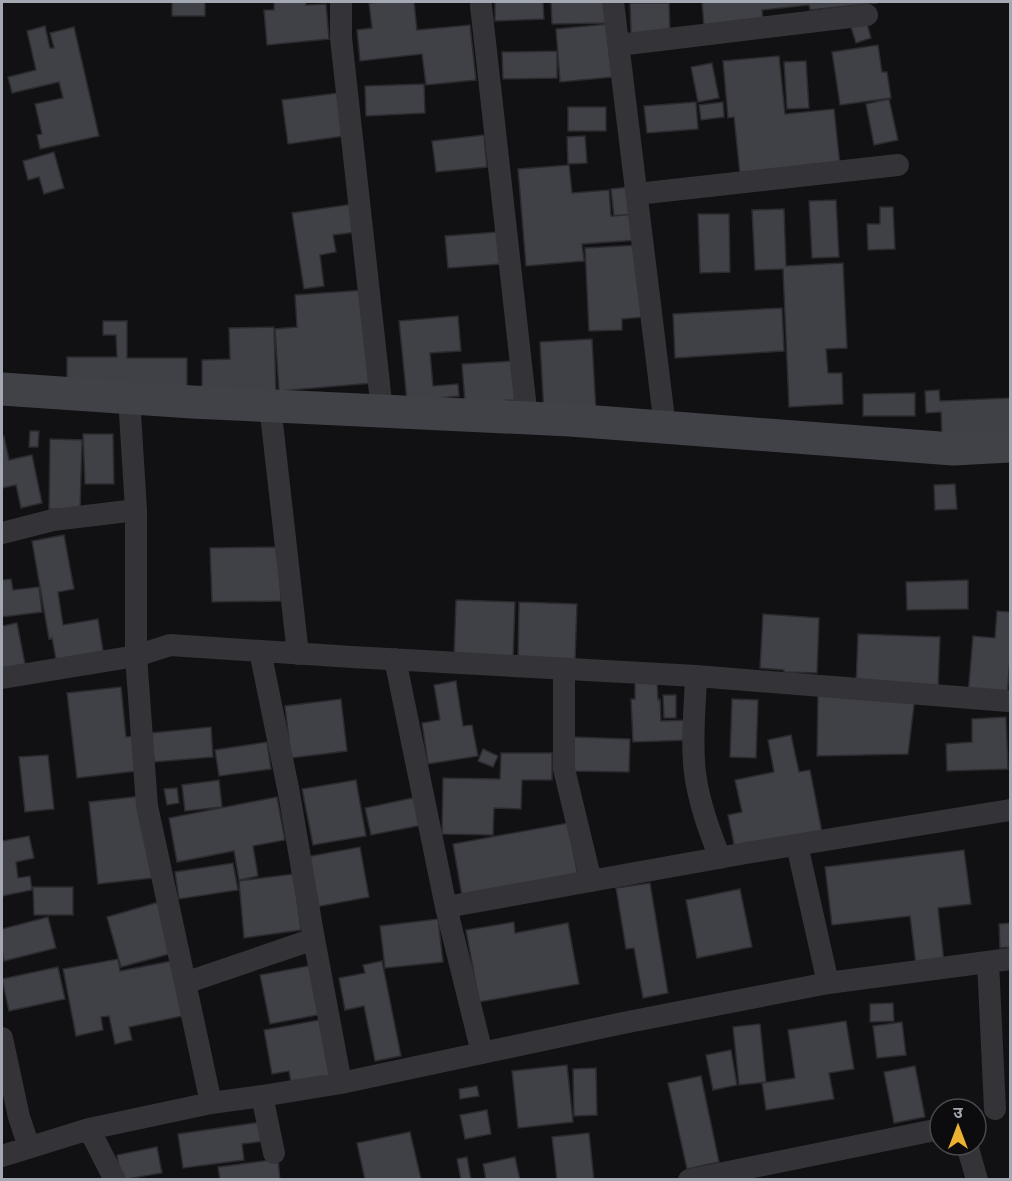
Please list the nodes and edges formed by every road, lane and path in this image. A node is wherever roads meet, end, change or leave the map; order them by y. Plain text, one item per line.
1 (341, 2) edge
2 (613, 2) edge
3 (481, 6) dead end
4 (867, 15) dead end
5 (619, 45) junction
6 (898, 165) dead end
7 (637, 194) junction
8 (2, 389) edge
9 (129, 397) junction
10 (270, 405) junction
11 (382, 411) junction
12 (527, 418) junction
13 (665, 428) junction
14 (1011, 446) edge
15 (136, 510) junction
16 (2, 533) edge
17 (260, 651) junction
18 (298, 654) junction
19 (136, 656) junction
20 (395, 659) junction
21 (564, 669) junction
22 (696, 676) junction
23 (2, 678) edge
24 (1008, 701) dead end
25 (1011, 810) edge
26 (797, 845) junction
27 (720, 858) junction
28 (591, 881) junction
29 (446, 907) junction
30 (314, 939) junction
31 (999, 961) edge
32 (185, 983) junction
33 (828, 983) junction
34 (2, 1038) edge
35 (482, 1053) junction
36 (341, 1083) junction
37 (262, 1096) junction
38 (211, 1103) junction
39 (994, 1112) edge
40 (88, 1129) junction
41 (928, 1131) edge
42 (29, 1147) junction
43 (274, 1153) dead end
44 (2, 1156) edge
45 (971, 1157) edge
46 (115, 1179) edge
47 (689, 1179) edge
48 (977, 1179) edge

1 - 11 street
2 - 5 street
3 - 12 street
4 - 5 street
5 - 7 street
6 - 7 street
7 - 13 street
8 - 9 street
9 - 10 street
9 - 15 street
10 - 11 street
10 - 18 street
11 - 12 street
12 - 13 street
13 - 14 street
15 - 16 street
15 - 19 street
17 - 18 street
17 - 19 street
17 - 30 street
18 - 20 street
19 - 23 street
19 - 32 street
20 - 21 street
20 - 29 street
21 - 22 street
21 - 28 street
22 - 24 street
22 - 27 street
25 - 26 street
26 - 27 street
26 - 33 street
27 - 28 street
28 - 29 street
29 - 35 street
30 - 32 street
30 - 36 street
31 - 33 street
31 - 39 street
32 - 38 street
33 - 35 street
34 - 42 street
35 - 36 street
36 - 37 street
37 - 38 street
37 - 43 street
38 - 40 street
40 - 42 street
40 - 46 street
41 - 47 street
42 - 44 street
45 - 48 street

